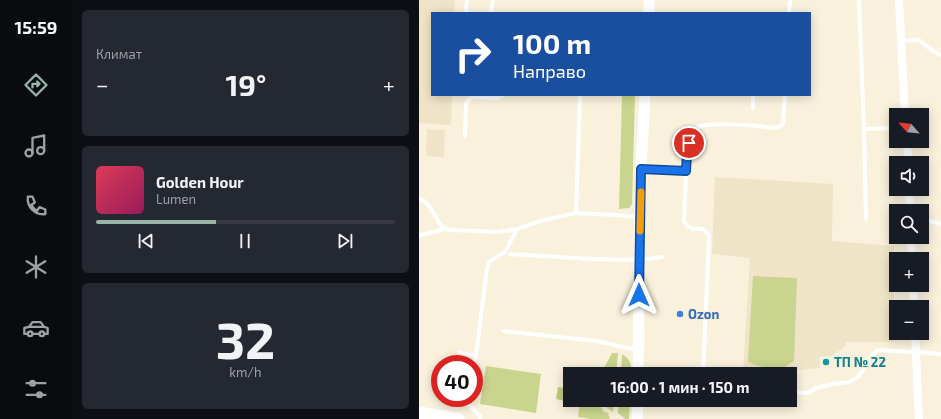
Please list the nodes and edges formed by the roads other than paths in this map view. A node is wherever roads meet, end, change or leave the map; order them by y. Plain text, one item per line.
1 (467, 0) edge
2 (493, 0) edge
3 (649, 0) edge
4 (790, 0) edge
5 (859, 0) edge
6 (899, 0) edge
7 (467, 12) edge
8 (491, 12) edge
9 (649, 12) edge
10 (789, 12) edge
11 (901, 41) junction
12 (941, 55) edge
13 (501, 96) edge
14 (580, 96) edge
15 (645, 96) edge
16 (753, 96) edge
17 (785, 96) edge
18 (753, 108) dead end
19 (905, 108) edge
20 (889, 128) edge
21 (864, 129) junction
22 (465, 136) dead end
23 (641, 169) junction
24 (686, 171) junction
25 (419, 199) edge
26 (576, 213) junction
27 (640, 217) junction
28 (867, 219) dead end
29 (929, 222) edge
30 (941, 224) edge
31 (445, 229) junction
32 (517, 229) junction
33 (419, 235) edge
34 (511, 254) dead end
35 (662, 256) dead end
36 (639, 260) junction
37 (504, 331) dead end
38 (915, 340) edge
39 (639, 350) junction
40 (459, 352) dead end
41 (916, 352) junction
42 (941, 354) edge
43 (472, 355) edge
44 (476, 355) edge
45 (638, 367) edge
46 (703, 367) edge
47 (797, 392) edge
48 (471, 407) edge
49 (638, 407) edge
50 (419, 413) edge
51 (458, 419) edge
52 (480, 419) edge
53 (637, 419) edge
54 (919, 419) edge

1 - 7 lane
2 - 8 lane
3 - 9 street
4 - 10 lane
5 - 21 lane
6 - 11 street
11 - 12 lane
11 - 19 street
13 - 22 lane
14 - 26 lane
15 - 23 street
16 - 18 lane
17 - 24 lane
20 - 21 lane
21 - 28 lane
23 - 24 lane
23 - 27 street
24 - 46 lane
25 - 31 lane
26 - 27 lane
26 - 32 lane
27 - 36 street
29 - 30 lane
31 - 32 lane
31 - 33 lane
32 - 44 lane
34 - 36 lane
35 - 36 lane
36 - 39 street
37 - 39 lane
38 - 41 street
39 - 45 street
40 - 43 lane
41 - 42 lane
41 - 47 lane
41 - 54 street
48 - 52 lane
49 - 53 street
50 - 51 main road

